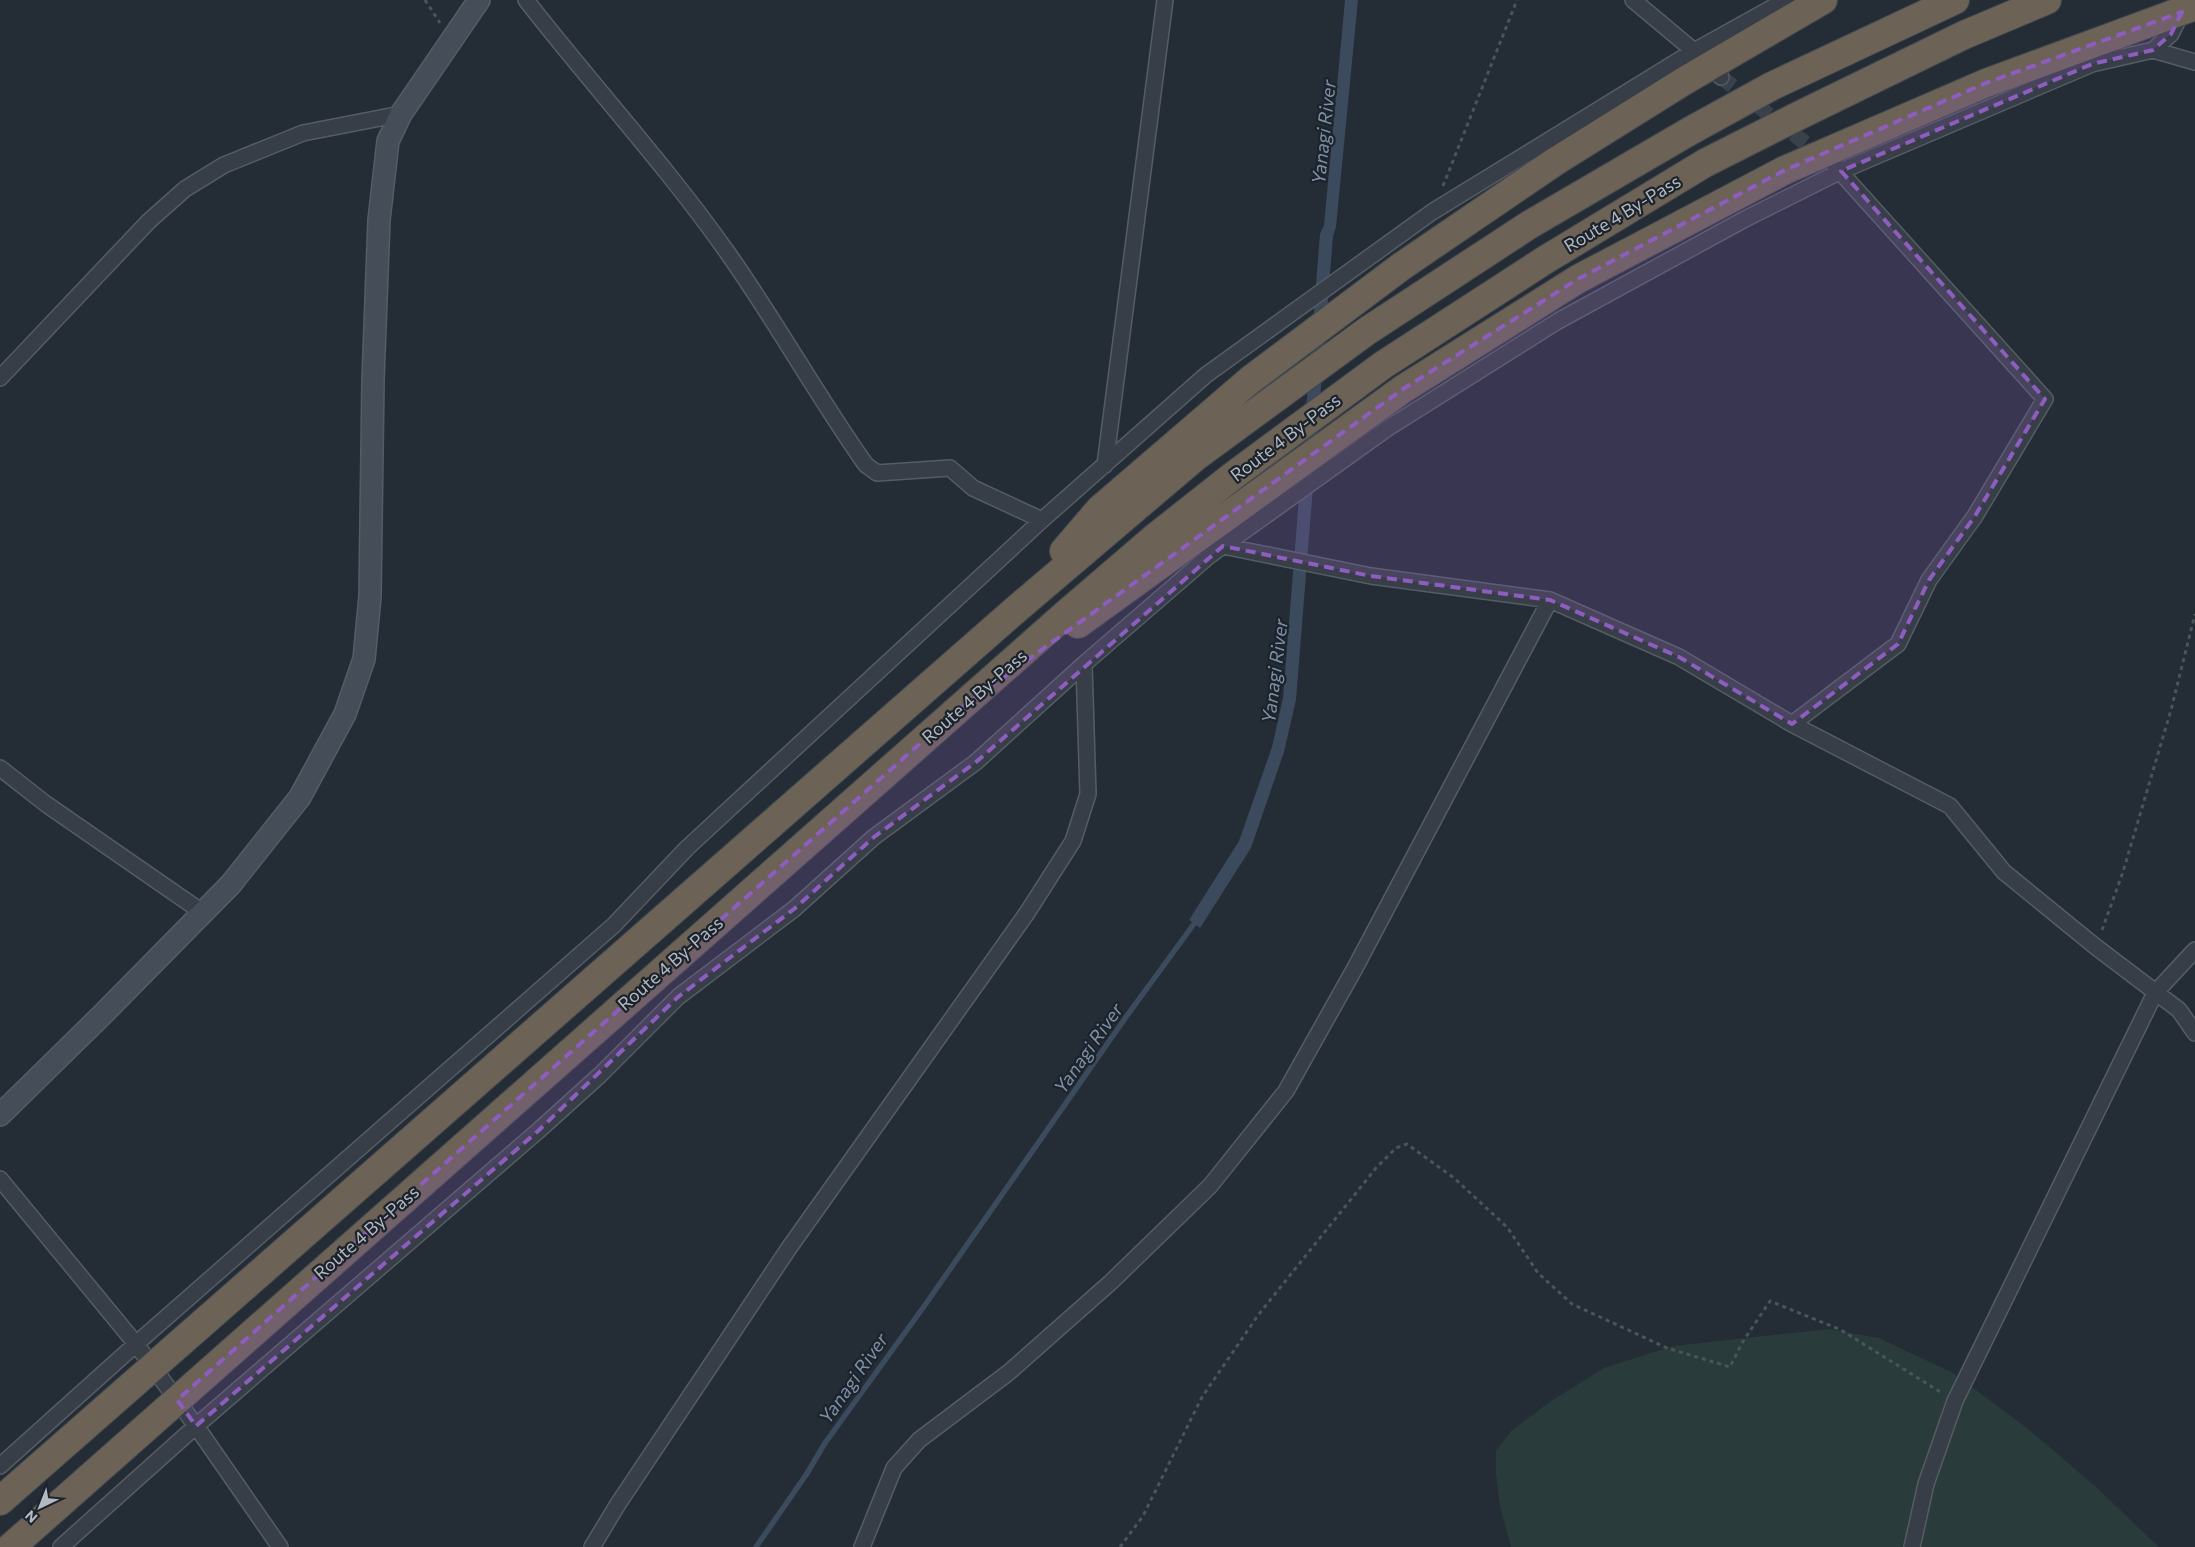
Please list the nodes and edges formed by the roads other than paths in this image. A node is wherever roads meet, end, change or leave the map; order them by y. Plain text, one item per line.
1 (479, 0) edge
2 (526, 0) edge
3 (1165, 0) edge
4 (1633, 0) edge
5 (1786, 0) edge
6 (1823, 0) edge
7 (1955, 0) edge
8 (2047, 0) edge
9 (2188, 9) edge
10 (2153, 50) junction
11 (2195, 62) edge
12 (1709, 65) junction
13 (401, 114) junction
14 (1823, 157) junction
15 (0, 378) edge
16 (1105, 465) junction
17 (1042, 520) junction
18 (1223, 546) junction
19 (1550, 600) junction
20 (1013, 612) junction
21 (1084, 664) junction
22 (958, 710) junction
23 (1792, 724) junction
24 (0, 768) edge
25 (202, 912) junction
26 (2195, 950) edge
27 (2156, 994) junction
28 (2195, 1033) edge
29 (0, 1115) edge
30 (0, 1179) edge
31 (136, 1344) junction
32 (152, 1367) junction
33 (177, 1400) junction
34 (196, 1426) junction
35 (0, 1466) edge
36 (0, 1501) edge
37 (11, 1547) edge
38 (61, 1547) edge
39 (280, 1547) edge
40 (592, 1547) edge
41 (862, 1547) edge
42 (1912, 1547) edge

1 - 13 street
2 - 17 street
3 - 16 street
4 - 12 street
5 - 12 street
6 - 12 highway
7 - 20 highway, Route 4 By-Pass
8 - 22 highway, Route 4 By-Pass
9 - 10 street
9 - 14 highway
10 - 11 street
10 - 14 street
12 - 16 street
12 - 20 highway
13 - 15 street
13 - 25 street
14 - 18 street
14 - 22 highway
14 - 23 street
16 - 17 street
17 - 31 street
18 - 19 street
18 - 21 street
19 - 23 street
19 - 41 street
20 - 32 highway, Route 4 By-Pass
21 - 34 street
21 - 40 street
22 - 33 highway, Route 4 By-Pass
23 - 27 street
24 - 25 street
25 - 29 street
26 - 27 street
27 - 28 street
27 - 42 street
30 - 31 street
31 - 32 street
31 - 35 street
32 - 33 street
32 - 36 highway, Route 4 By-Pass
33 - 34 street
33 - 37 highway, Route 4 By-Pass
34 - 38 street
34 - 39 street

